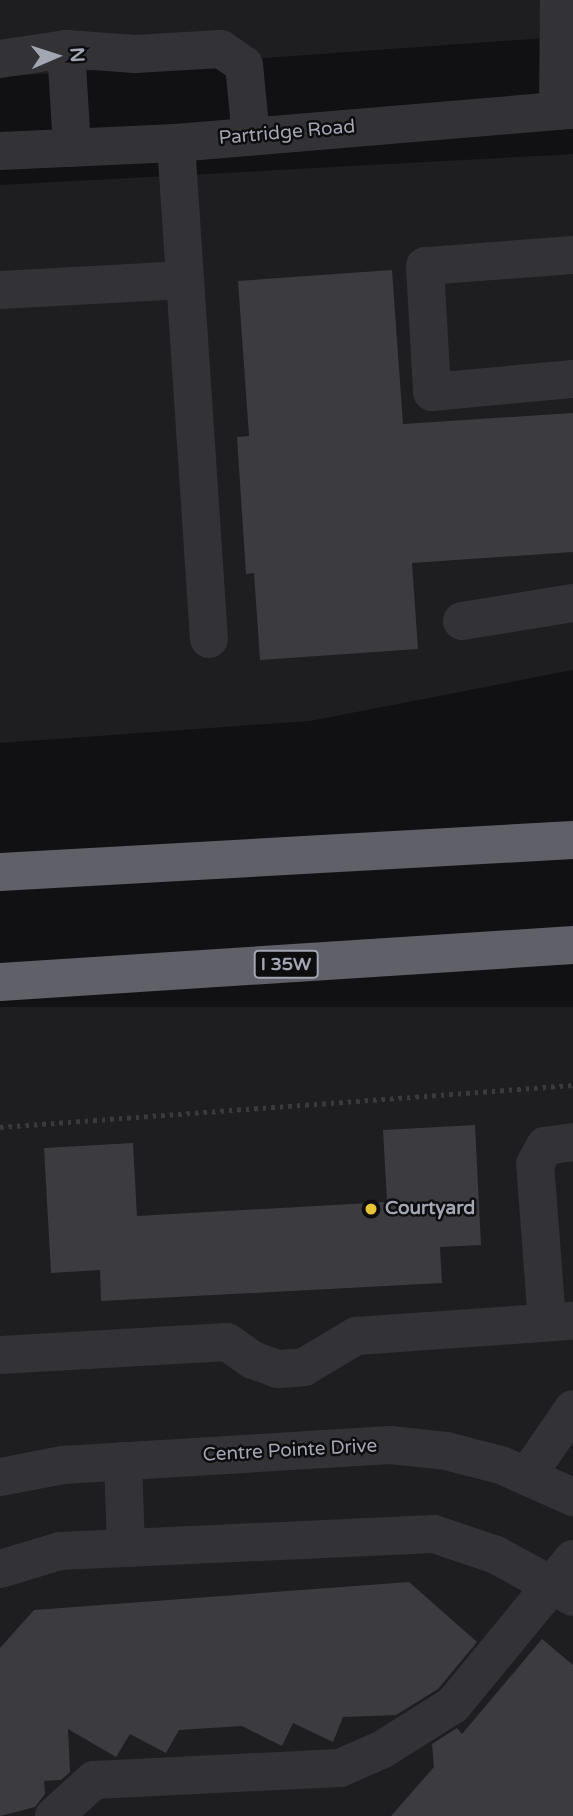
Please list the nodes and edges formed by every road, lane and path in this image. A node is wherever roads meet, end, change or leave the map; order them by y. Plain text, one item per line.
1 (559, 0) edge
2 (66, 49) junction
3 (0, 59) edge
4 (565, 110) edge
5 (251, 136) junction
6 (176, 143) junction
7 (72, 148) junction
8 (0, 151) edge
9 (573, 255) edge
10 (184, 280) junction
11 (0, 290) edge
12 (573, 379) edge
13 (573, 603) edge
14 (462, 621) dead end
15 (209, 639) dead end
16 (573, 840) edge
17 (0, 872) edge
18 (573, 945) edge
19 (0, 982) edge
20 (573, 1085) edge
21 (0, 1127) edge
22 (573, 1142) edge
23 (560, 1322) edge
24 (0, 1355) edge
25 (573, 1409) edge
26 (123, 1461) junction
27 (0, 1476) edge
28 (527, 1476) junction
29 (573, 1497) edge
30 (126, 1547) junction
31 (0, 1569) edge
32 (566, 1580) edge
33 (54, 1816) edge

1 - 4 street
2 - 3 street
2 - 5 street
2 - 7 street
4 - 5 street, Partridge Road
5 - 6 street, Partridge Road
6 - 7 street, Partridge Road
6 - 10 street
7 - 8 street, Partridge Road
9 - 12 street
10 - 11 street
10 - 15 street
13 - 14 street
16 - 17 highway
18 - 19 highway, I 35W
20 - 21 path
22 - 23 street
23 - 24 street
25 - 28 street
26 - 27 street, Centre Pointe Drive
26 - 28 street, Centre Pointe Drive
26 - 30 street
28 - 29 street, Centre Pointe Drive
30 - 31 street
30 - 32 street
32 - 33 street

